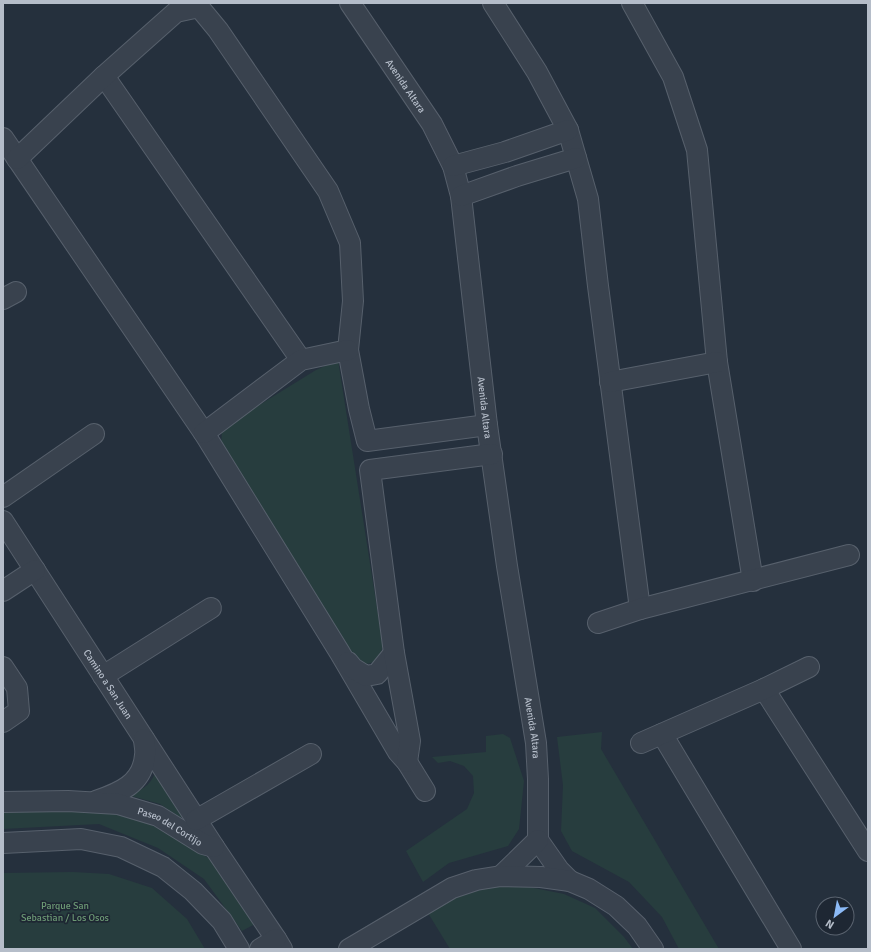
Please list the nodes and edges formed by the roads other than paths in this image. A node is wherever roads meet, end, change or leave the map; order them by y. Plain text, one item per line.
1 (350, 3) edge
2 (493, 3) edge
3 (632, 3) edge
4 (104, 76) junction
5 (568, 130) junction
6 (3, 138) edge
7 (506, 152) junction
8 (576, 158) junction
9 (17, 159) junction
10 (453, 166) junction
11 (517, 176) junction
12 (461, 196) junction
13 (348, 350) junction
14 (301, 360) junction
15 (717, 362) junction
16 (610, 382) junction
17 (487, 425) junction
18 (436, 432) junction
19 (204, 433) junction
20 (94, 434) dead end
21 (492, 454) junction
22 (442, 461) junction
23 (3, 497) edge
24 (3, 521) edge
25 (849, 555) dead end
26 (35, 570) junction
27 (753, 581) junction
28 (3, 591) edge
29 (211, 608) dead end
30 (640, 609) junction
31 (598, 623) dead end
32 (340, 653) junction
33 (394, 653) junction
34 (3, 667) edge
35 (809, 667) dead end
36 (103, 676) junction
37 (764, 689) junction
38 (3, 722) edge
39 (662, 734) junction
40 (144, 739) junction
41 (641, 743) dead end
42 (311, 754) dead end
43 (407, 762) junction
44 (425, 791) dead end
45 (3, 802) edge
46 (92, 803) junction
47 (196, 820) junction
48 (538, 840) junction
49 (3, 843) edge
50 (214, 847) junction
51 (868, 851) edge
52 (502, 876) junction
53 (570, 881) junction
54 (273, 946) edge
55 (239, 949) edge
56 (349, 949) edge
57 (653, 949) edge
58 (791, 949) edge

1 - 10 street, Avenida Altara
2 - 5 street
3 - 15 street
4 - 9 street
4 - 13 street
4 - 14 street
5 - 7 street
5 - 8 street
6 - 9 street
7 - 10 street
7 - 11 street
8 - 11 street
8 - 16 street
9 - 19 street
10 - 12 street, Avenida Altara
11 - 12 street
12 - 17 street, Avenida Altara
13 - 14 street
13 - 18 street
14 - 19 street
15 - 16 street
15 - 27 street
16 - 30 street
17 - 18 street
17 - 21 street, Avenida Altara
18 - 22 street
19 - 32 street
20 - 23 street
21 - 22 street
21 - 48 street, Avenida Altara
22 - 33 street
24 - 26 street, Camino a San Juan
25 - 27 street
26 - 28 street
26 - 36 street, Camino a San Juan
27 - 30 street
29 - 36 street
30 - 31 street
32 - 33 street
32 - 43 street
33 - 43 street
34 - 38 street
35 - 37 street
36 - 40 street, Camino a San Juan
37 - 39 street
37 - 51 street
39 - 41 street
39 - 58 street
40 - 46 street
40 - 47 street, Camino a San Juan
42 - 47 street
43 - 44 street
45 - 46 street, Paseo del Cortijo
46 - 50 street, Paseo del Cortijo
47 - 50 street, Camino a San Juan
48 - 52 street
48 - 53 street
49 - 55 street
50 - 54 street, Paseo del Cortijo
52 - 53 street
52 - 56 street
53 - 57 street

